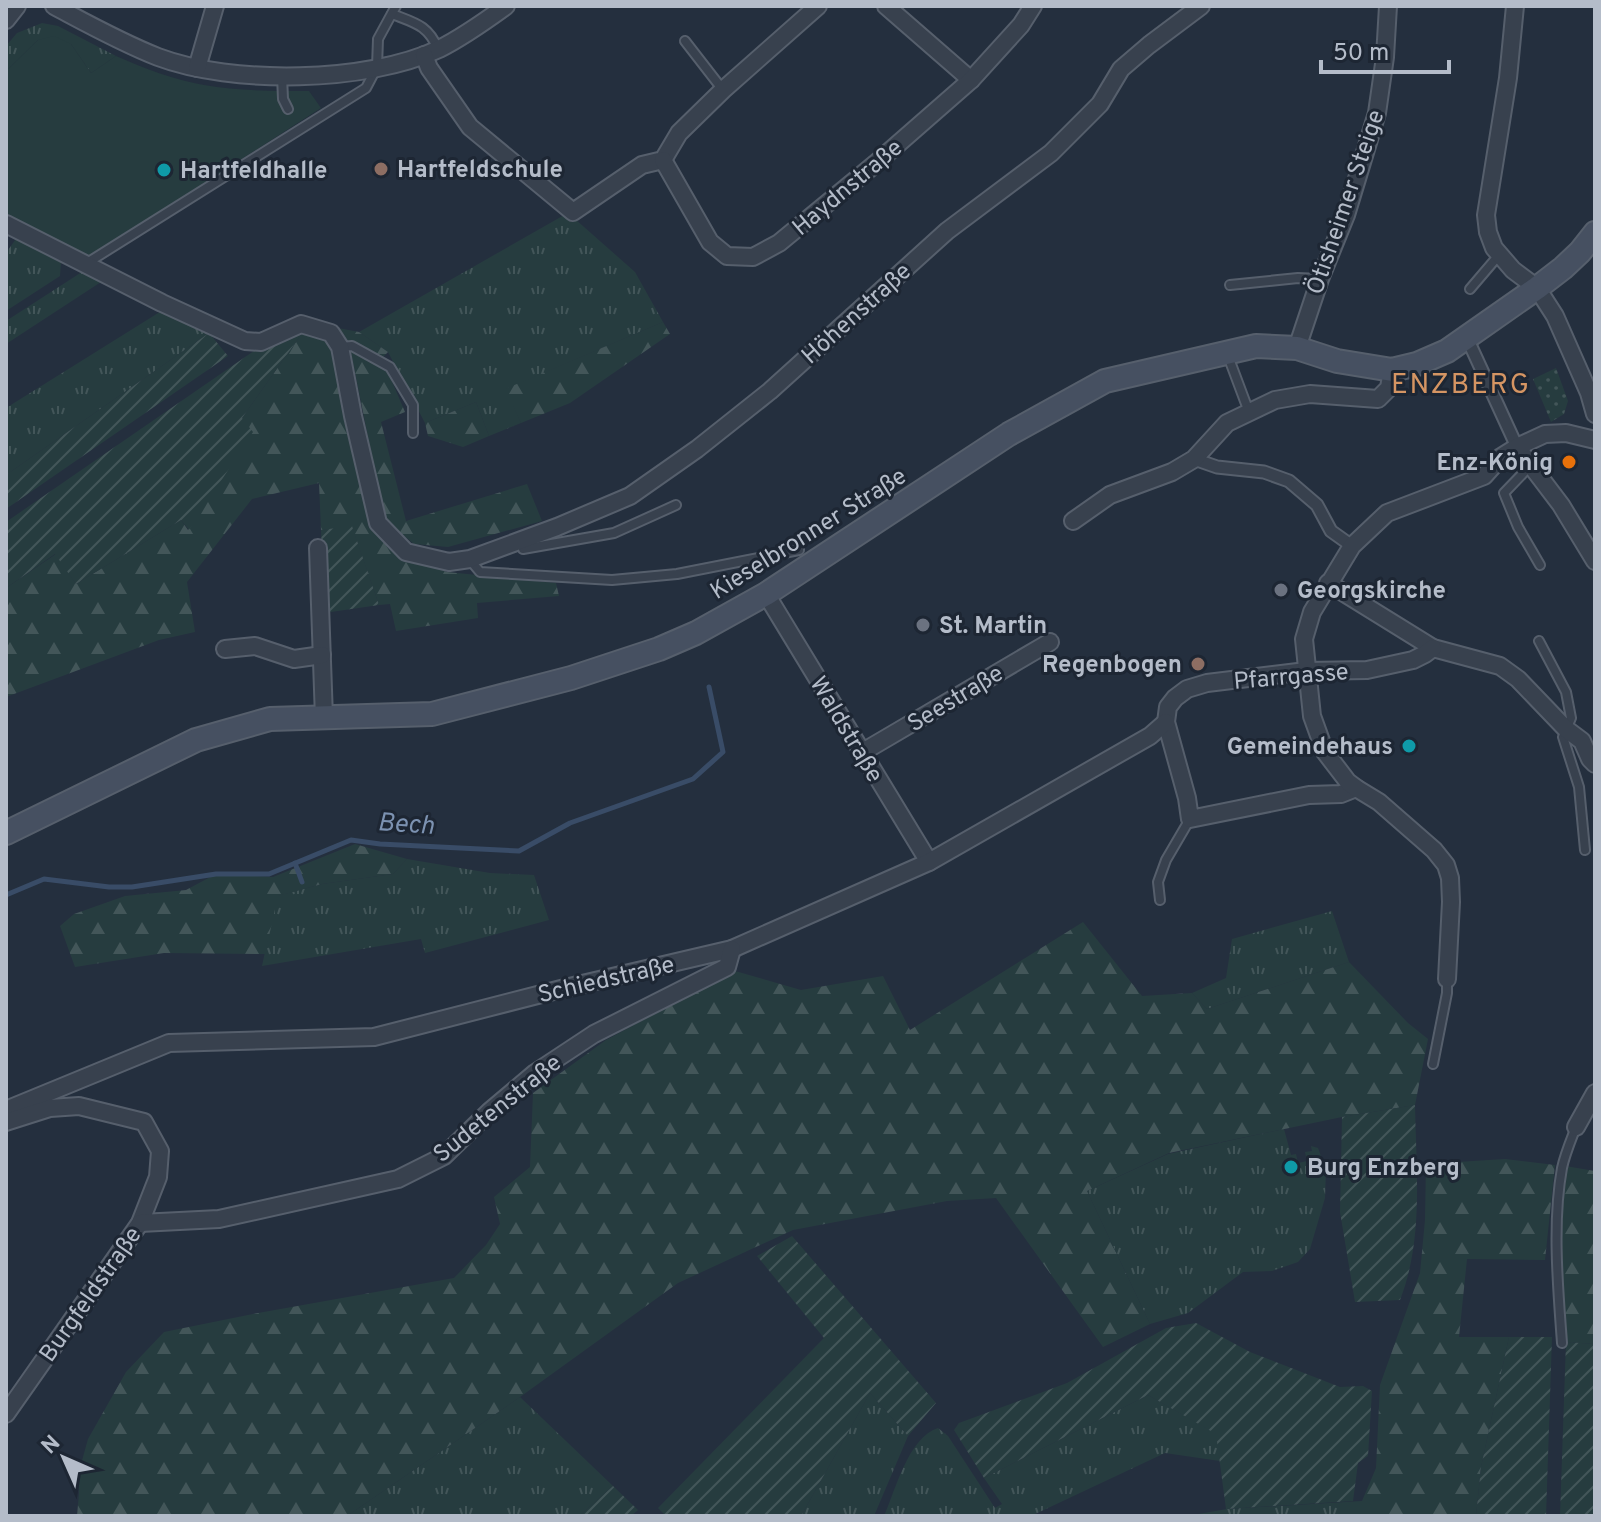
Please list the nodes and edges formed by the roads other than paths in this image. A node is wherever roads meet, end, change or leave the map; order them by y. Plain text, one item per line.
1 (17, 6) edge
2 (54, 6) edge
3 (215, 6) edge
4 (506, 6) edge
5 (818, 6) edge
6 (886, 6) edge
7 (1033, 6) edge
8 (1201, 6) edge
9 (1388, 6) edge
10 (1515, 6) edge
11 (394, 10) edge
12 (6, 20) edge
13 (685, 41) dead end
14 (431, 52) junction
15 (377, 67) junction
16 (197, 68) junction
17 (282, 76) junction
18 (971, 80) junction
19 (723, 90) junction
20 (288, 109) dead end
21 (663, 160) junction
22 (6, 224) edge
23 (1595, 233) edge
24 (1500, 255) junction
25 (84, 265) junction
26 (1320, 279) junction
27 (1230, 285) dead end
28 (1537, 288) junction
29 (1470, 289) dead end
30 (1467, 338) junction
31 (340, 347) junction
32 (1297, 348) junction
33 (1227, 352) junction
34 (1392, 370) junction
35 (1592, 391) edge
36 (1249, 412) junction
37 (1595, 414) edge
38 (413, 433) dead end
39 (1595, 439) edge
40 (1517, 447) junction
41 (1194, 459) junction
42 (1530, 466) junction
43 (676, 505) dead end
44 (1073, 521) dead end
45 (521, 540) junction
46 (1352, 546) junction
47 (318, 548) dead end
48 (799, 550) dead end
49 (470, 559) junction
50 (1595, 561) edge
51 (1540, 565) dead end
52 (1328, 583) junction
53 (766, 594) junction
54 (1539, 641) dead end
55 (1050, 642) dead end
56 (1433, 648) junction
57 (225, 649) dead end
58 (322, 655) junction
59 (1306, 671) junction
60 (324, 718) junction
61 (1166, 722) junction
62 (1566, 729) junction
63 (861, 753) junction
64 (1595, 764) edge
65 (1356, 788) junction
66 (1190, 819) junction
67 (6, 833) edge
68 (1585, 850) dead end
69 (929, 862) junction
70 (1160, 900) dead end
71 (732, 949) junction
72 (1447, 979) joint
73 (1433, 1064) dead end
74 (1595, 1093) edge
75 (6, 1110) edge
76 (6, 1122) edge
77 (1576, 1127) joint
78 (140, 1223) junction
79 (1562, 1343) dead end
80 (6, 1414) edge

1 - 12 street
2 - 16 street
3 - 16 street
4 - 14 street
5 - 19 street
6 - 18 street
7 - 18 street, Haydnstraße
8 - 45 street, Höhenstraße
9 - 26 street, Ötisheimer Steige
10 - 24 street
11 - 14 lane
11 - 15 lane
13 - 19 lane
14 - 15 street
14 - 21 street
15 - 17 street
15 - 25 lane
16 - 17 street
17 - 20 lane
18 - 21 street, Haydnstraße
19 - 21 street
22 - 25 street
23 - 28 main road, Kieselbronner Straße
24 - 28 street
24 - 29 lane
25 - 31 street
26 - 27 lane
26 - 32 street, Ötisheimer Steige
28 - 30 main road, Kieselbronner Straße
28 - 35 street
30 - 34 main road, Kieselbronner Straße
30 - 40 street
31 - 38 lane
31 - 49 street
32 - 33 main road, Kieselbronner Straße
32 - 34 main road, Kieselbronner Straße
33 - 36 lane
33 - 53 main road, Kieselbronner Straße
34 - 36 street
35 - 37 street
36 - 41 street
39 - 40 street
40 - 42 street
40 - 46 street
41 - 44 street
41 - 46 street
42 - 50 street
42 - 51 lane
43 - 45 lane
45 - 49 street, Höhenstraße
46 - 52 street
47 - 58 street
48 - 49 lane
52 - 56 street
52 - 59 street
53 - 60 main road, Kieselbronner Straße
53 - 63 street, Waldstraße
54 - 62 lane
55 - 63 street, Seestraße
56 - 59 street, Pfarrgasse
56 - 62 street
57 - 58 street
58 - 60 street
59 - 61 street, Pfarrgasse
59 - 65 street
60 - 67 main road, Kieselbronner Straße
61 - 66 street
61 - 69 street, Schiedstraße
62 - 64 street
62 - 68 lane
63 - 69 street, Waldstraße
65 - 66 street
65 - 72 street
66 - 70 lane
69 - 71 street, Schiedstraße
71 - 75 street, Schiedstraße
71 - 78 street, Sudetenstraße
72 - 73 lane
74 - 77 street
76 - 78 street, Burgfeldstraße
77 - 79 lane
78 - 80 street, Burgfeldstraße

